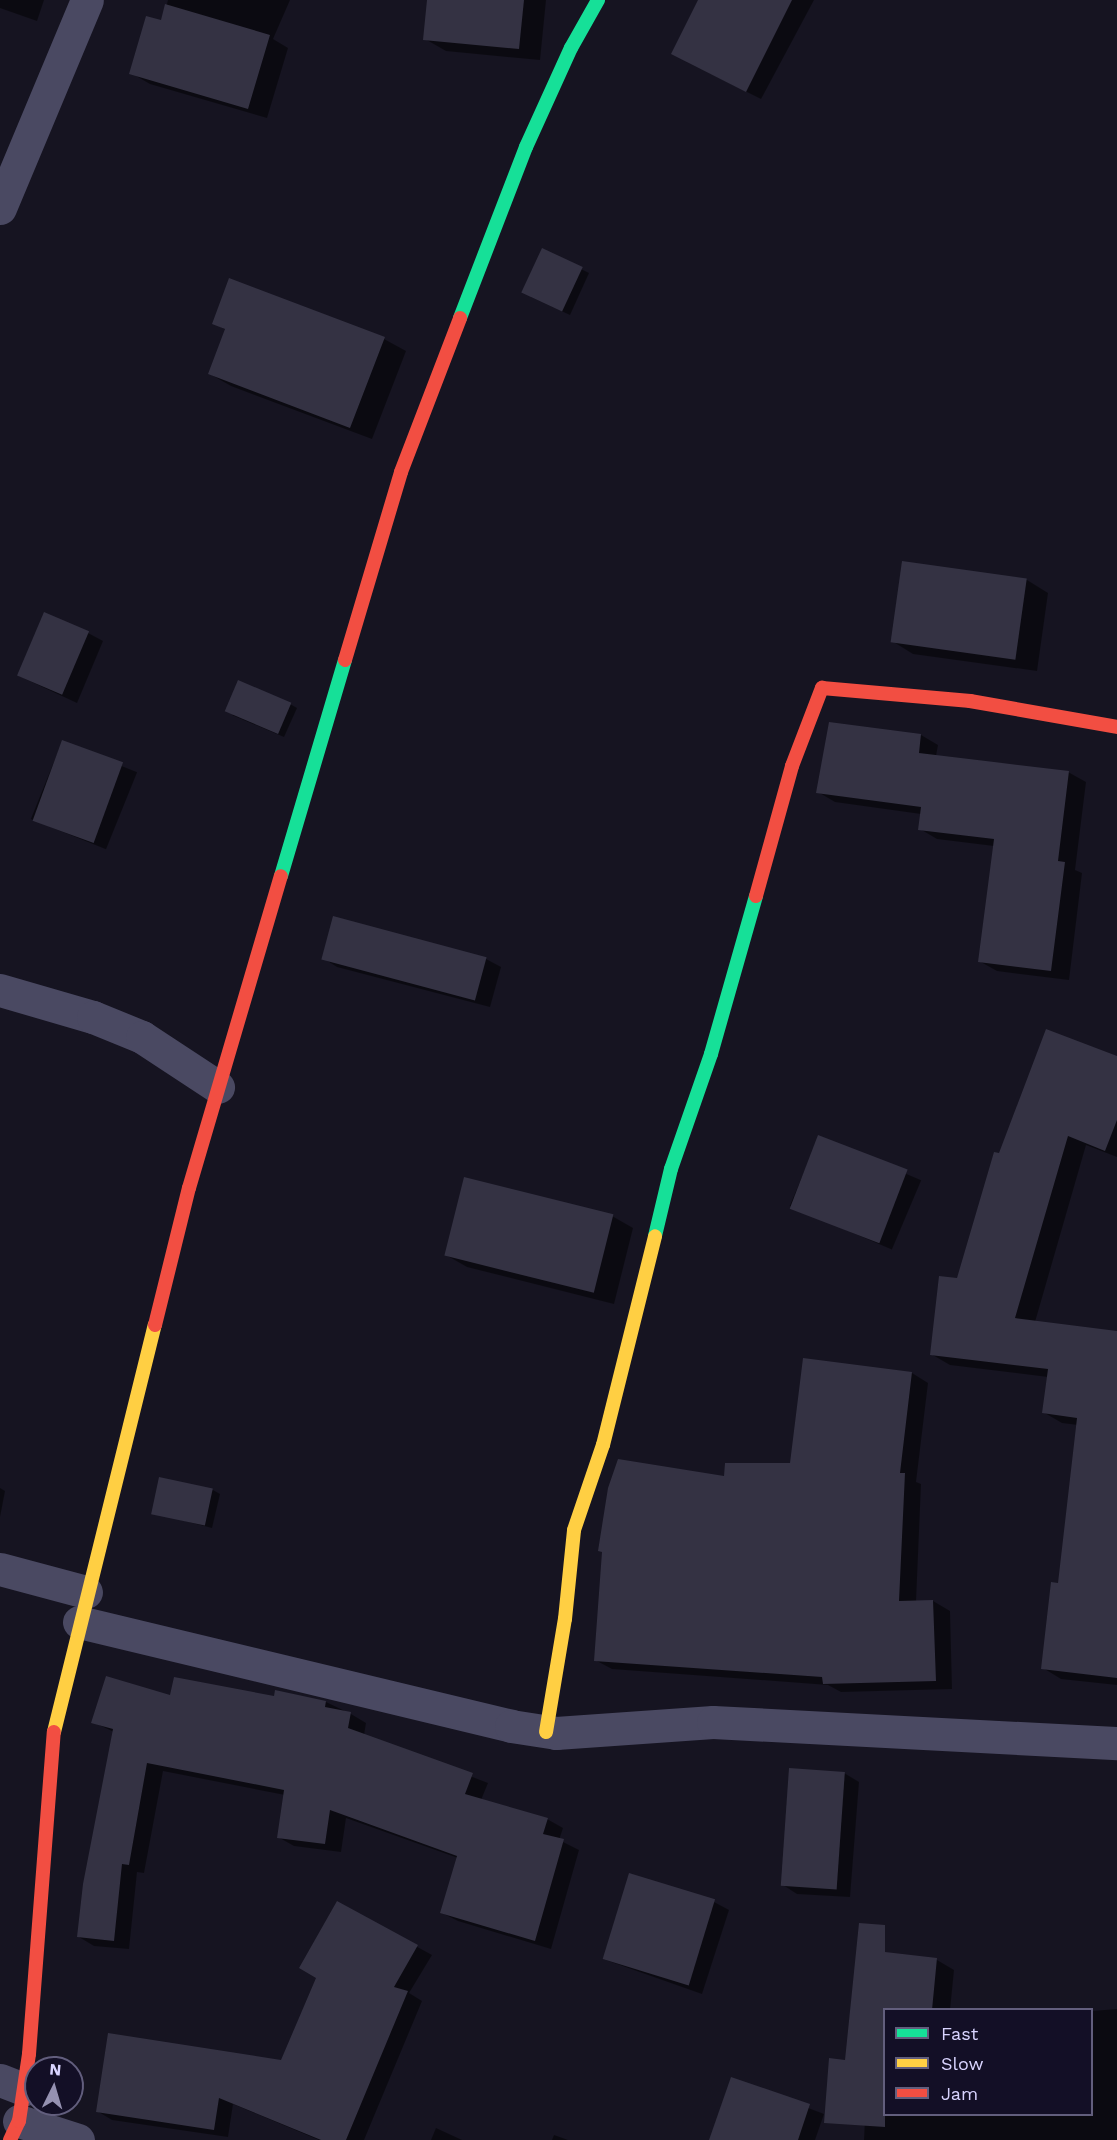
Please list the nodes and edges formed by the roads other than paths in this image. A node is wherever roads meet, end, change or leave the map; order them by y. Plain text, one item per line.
1 (87, 0) edge
2 (598, 0) edge
3 (0, 208) edge
4 (1117, 727) edge
5 (0, 990) edge
6 (218, 1088) junction
7 (0, 1569) edge
8 (82, 1607) junction
9 (546, 1732) junction
10 (1117, 1743) edge
11 (12, 2084) edge
12 (15, 2130) edge
13 (78, 2140) edge

1 - 3 street
2 - 6 street
4 - 9 street
5 - 6 street
6 - 8 street
7 - 8 street
8 - 9 street
8 - 11 street
9 - 10 street
11 - 12 street
12 - 13 street

